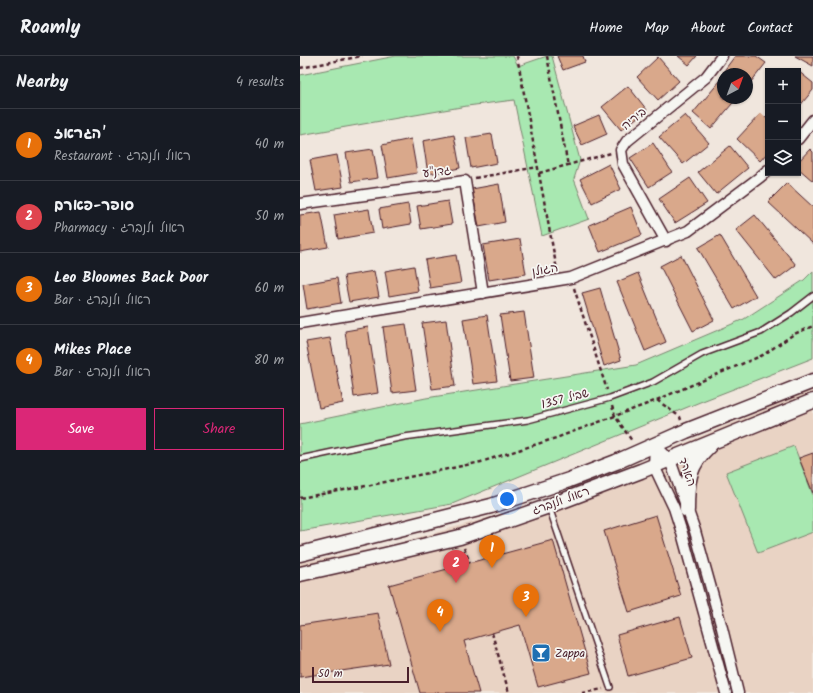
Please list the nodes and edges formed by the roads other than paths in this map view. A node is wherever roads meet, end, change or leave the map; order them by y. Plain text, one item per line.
1 (722, 56) edge
2 (813, 120) edge
3 (801, 135) edge
4 (765, 173) edge
5 (300, 204) edge
6 (666, 241) junction
7 (483, 293) junction
8 (813, 296) edge
9 (300, 323) edge
10 (813, 381) edge
11 (813, 401) edge
12 (712, 443) junction
13 (655, 445) junction
14 (300, 459) edge
15 (670, 460) junction
16 (654, 466) junction
17 (549, 506) junction
18 (687, 510) junction
19 (300, 554) edge
20 (300, 574) edge
21 (610, 687) road end
22 (726, 693) edge
23 (738, 693) edge

1 - 6 street, ביריה
2 - 3 street
4 - 6 street, הגולן
5 - 7 street, גדנ"ע
6 - 7 street, הגולן
7 - 9 street, הגולן
8 - 14 lane, שביל 1357
10 - 13 street, ראול ולנברג
11 - 12 street, ראול ולנברג
12 - 15 street, ראול ולנברג
12 - 18 street
13 - 15 street, הארד
13 - 16 street
13 - 19 street, ראול ולנברג
15 - 16 street, ראול ולנברג
15 - 18 street, הארד
16 - 17 street, ראול ולנברג
16 - 22 street
17 - 20 street, ראול ולנברג
17 - 21 lane
18 - 23 street, הארד

